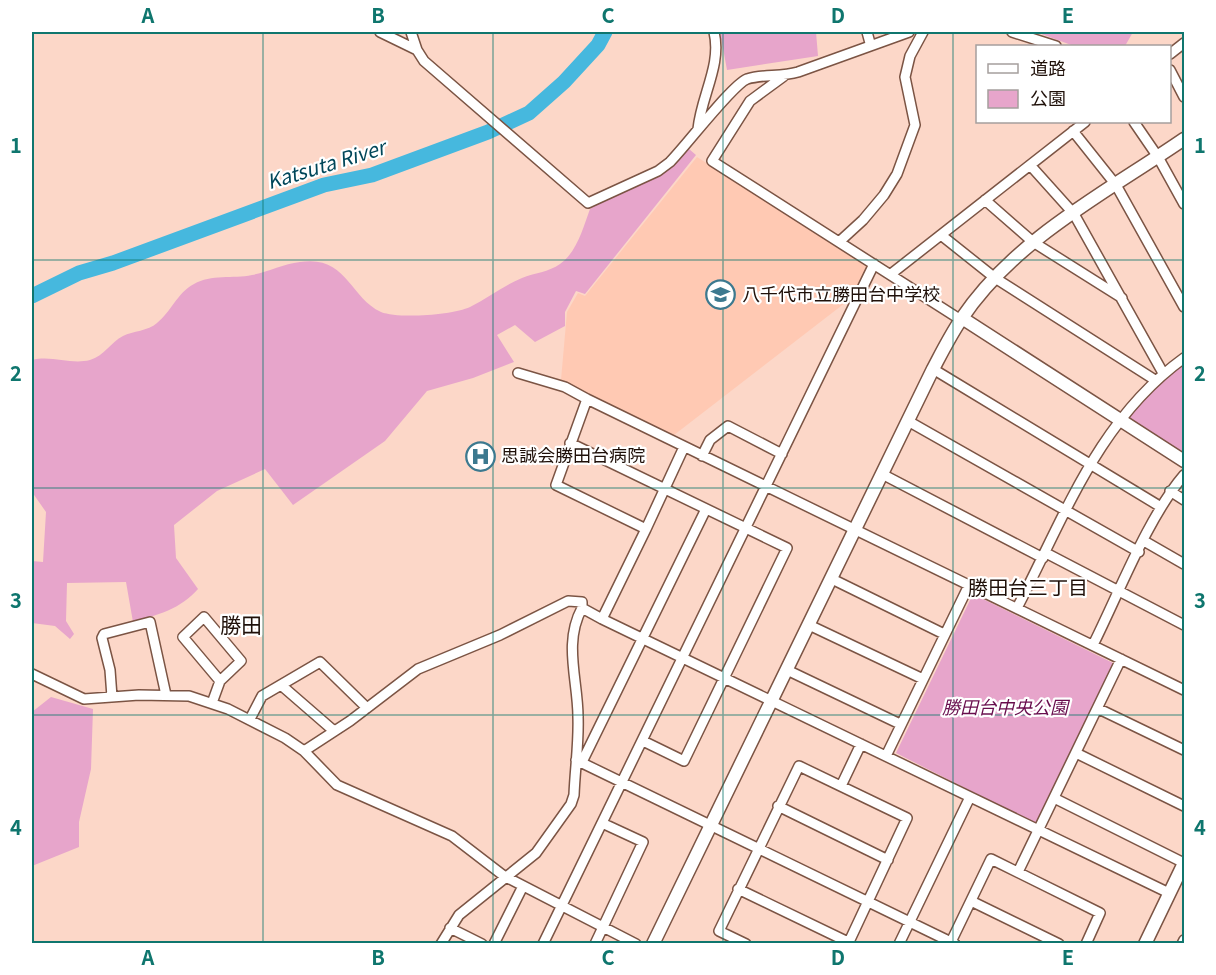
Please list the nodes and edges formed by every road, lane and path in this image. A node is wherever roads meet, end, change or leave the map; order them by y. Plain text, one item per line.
1 (380, 32) edge
2 (411, 32) edge
3 (714, 32) edge
4 (867, 32) edge
5 (909, 32) edge
6 (923, 32) edge
7 (1012, 32) edge
8 (1185, 42) edge
9 (870, 43) junction
10 (1053, 45) edge
11 (417, 50) junction
12 (1171, 53) edge
13 (1171, 72) edge
14 (784, 76) junction
15 (1185, 97) edge
16 (1084, 123) edge
17 (1135, 123) edge
18 (698, 129) junction
19 (1073, 131) junction
20 (1185, 139) edge
21 (1158, 157) junction
22 (1030, 165) junction
23 (1116, 185) junction
24 (985, 200) junction
25 (1185, 204) edge
26 (1074, 213) junction
27 (941, 235) junction
28 (839, 242) junction
29 (1033, 242) junction
30 (874, 264) junction
31 (891, 274) junction
32 (995, 278) junction
33 (1123, 298) junction
34 (1185, 307) edge
35 (961, 319) junction
36 (1185, 358) edge
37 (933, 369) junction
38 (518, 373) dead end
39 (1163, 373) junction
40 (1155, 380) junction
41 (587, 399) junction
42 (1120, 419) junction
43 (908, 421) junction
44 (570, 443) junction
45 (684, 447) junction
46 (782, 454) junction
47 (702, 456) junction
48 (1185, 461) edge
49 (1088, 465) junction
50 (882, 474) junction
51 (1185, 475) edge
52 (766, 486) junction
53 (665, 489) junction
54 (1170, 491) junction
55 (1185, 500) edge
56 (1161, 507) junction
57 (706, 508) junction
58 (1066, 511) junction
59 (746, 528) junction
60 (646, 529) junction
61 (856, 530) junction
62 (1144, 541) junction
63 (1139, 552) junction
64 (1044, 556) junction
65 (1185, 564) edge
66 (832, 579) junction
67 (969, 585) junction
68 (1120, 591) junction
69 (582, 608) junction
70 (1017, 608) junction
71 (602, 619) junction
72 (809, 625) junction
73 (1185, 625) edge
74 (944, 634) junction
75 (642, 638) junction
76 (1093, 645) junction
77 (683, 658) junction
78 (1121, 659) junction
79 (787, 670) junction
80 (32, 674) edge
81 (724, 678) junction
82 (923, 679) junction
83 (220, 681) junction
84 (281, 685) junction
85 (1185, 690) edge
86 (166, 695) junction
87 (112, 697) junction
88 (771, 702) junction
89 (212, 703) junction
90 (368, 708) junction
91 (1099, 709) junction
92 (249, 719) junction
93 (900, 724) junction
94 (334, 731) junction
95 (643, 741) junction
96 (861, 744) junction
97 (1185, 750) edge
98 (304, 751) junction
99 (1076, 753) junction
100 (886, 756) junction
101 (579, 761) junction
102 (622, 782) junction
103 (841, 786) junction
104 (970, 797) junction
105 (1054, 798) junction
106 (1185, 806) edge
107 (778, 807) junction
108 (602, 823) junction
109 (712, 825) junction
110 (1039, 830) junction
111 (759, 848) junction
112 (888, 860) junction
113 (1184, 863) edge
114 (1018, 872) junction
115 (504, 876) junction
116 (523, 886) junction
117 (738, 889) junction
118 (1169, 893) junction
119 (868, 901) junction
120 (971, 901) junction
121 (562, 906) junction
122 (910, 921) junction
123 (603, 927) junction
124 (450, 928) junction
125 (848, 943) edge
126 (952, 943) edge
127 (441, 944) edge
128 (482, 944) edge
129 (494, 944) edge
130 (543, 944) edge
131 (595, 944) edge
132 (636, 944) edge
133 (653, 944) edge
134 (746, 944) edge
135 (899, 944) edge
136 (1059, 944) edge
137 (1086, 944) edge
138 (1145, 944) edge

1 - 11 street
2 - 11 street
3 - 18 street
4 - 9 street
5 - 9 street
6 - 28 street
7 - 10 street
8 - 12 street
9 - 14 street
11 - 18 street
13 - 15 street
14 - 18 street
14 - 28 street
16 - 19 street
17 - 21 street
19 - 22 street
19 - 23 street
20 - 21 street
21 - 23 street
21 - 25 street
22 - 24 street
22 - 26 street
23 - 26 street
23 - 34 street
24 - 27 street
24 - 29 street
26 - 29 street
26 - 33 street
27 - 31 street
27 - 32 street
28 - 30 street
29 - 32 street
29 - 33 street
30 - 31 street
30 - 46 street
31 - 35 street
32 - 35 street
32 - 40 street
33 - 39 street
35 - 37 street
35 - 42 street
36 - 39 street
37 - 43 street
37 - 49 street
38 - 41 street
39 - 40 street
40 - 42 street
41 - 44 street
41 - 45 street
42 - 48 street
42 - 49 street
43 - 50 street
43 - 58 street
44 - 53 street
44 - 60 street
45 - 47 street
45 - 53 street
46 - 47 street
46 - 52 street
47 - 52 street
49 - 56 street
49 - 58 street
50 - 61 street
50 - 64 street
51 - 54 street
52 - 59 street
52 - 61 street
53 - 57 street
53 - 60 street
54 - 55 street
54 - 56 street
56 - 62 street
57 - 59 street
57 - 75 street
58 - 63 street
58 - 64 street
59 - 77 street
59 - 81 street
60 - 71 street
61 - 66 street
61 - 67 street
62 - 63 street
62 - 65 street
63 - 68 street
64 - 68 street
64 - 70 street
66 - 72 street
66 - 74 street
67 - 70 street
67 - 74 street
68 - 73 street
68 - 76 street
69 - 71 street
69 - 90 street
69 - 101 street
70 - 76 street
71 - 75 street
72 - 79 street
72 - 82 street
74 - 82 street
75 - 77 street
75 - 101 street
76 - 78 street
77 - 81 street
77 - 95 street
78 - 85 street
78 - 91 street
79 - 88 street
79 - 93 street
80 - 87 street
81 - 88 street
81 - 95 street
82 - 93 street
83 - 83 street
83 - 89 street
84 - 90 street
84 - 92 street
84 - 94 street
86 - 87 street
86 - 87 street
86 - 89 street
88 - 96 street
88 - 109 street
89 - 92 street
90 - 94 street
91 - 97 street
91 - 99 street
92 - 98 street
93 - 100 street
94 - 98 street
95 - 102 street
96 - 100 street
96 - 103 street
98 - 115 street
99 - 105 street
99 - 106 street
100 - 104 street
101 - 102 street
101 - 115 street
102 - 108 street
102 - 109 street
103 - 107 street
103 - 112 street
104 - 110 street
104 - 122 street
105 - 110 street
105 - 113 street
107 - 111 street
107 - 112 street
108 - 121 street
108 - 123 street
109 - 111 street
109 - 133 street
110 - 114 street
110 - 118 street
111 - 117 street
111 - 119 street
112 - 119 street
113 - 118 street
114 - 120 street
114 - 137 street
115 - 116 street
115 - 124 street
116 - 121 street
116 - 129 street
117 - 125 street
117 - 134 street
118 - 138 street
119 - 122 street
119 - 125 street
120 - 126 street
120 - 136 street
121 - 123 street
121 - 130 street
122 - 126 street
122 - 135 street
123 - 131 street
123 - 132 street
124 - 127 street
124 - 128 street

